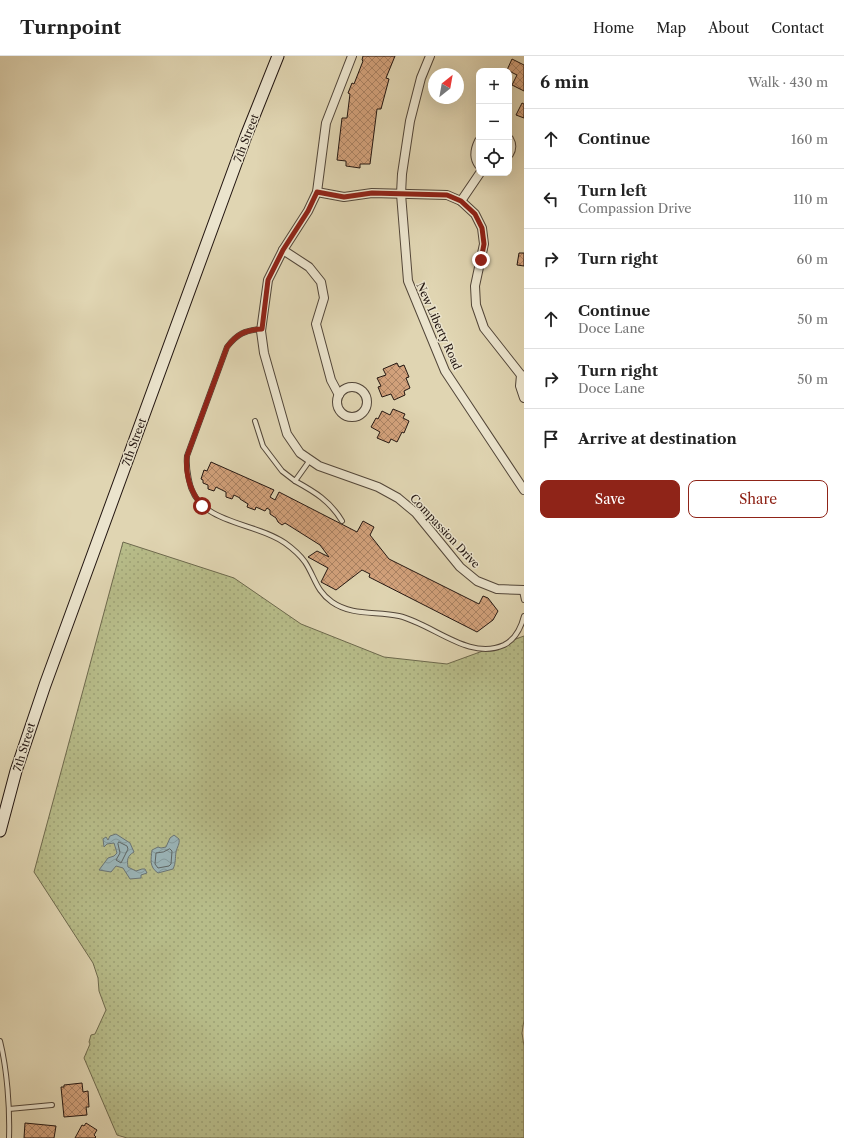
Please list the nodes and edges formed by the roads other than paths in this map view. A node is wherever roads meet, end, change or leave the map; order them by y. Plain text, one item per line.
1 (278, 56) edge
2 (352, 56) edge
3 (430, 56) edge
4 (476, 147) edge
5 (476, 158) edge
6 (478, 176) edge
7 (317, 192) junction
8 (401, 194) junction
9 (461, 201) junction
10 (283, 250) junction
11 (262, 329) junction
12 (522, 376) edge
13 (339, 395) dead end
14 (524, 398) edge
15 (255, 421) dead end
16 (310, 460) junction
17 (295, 481) junction
18 (524, 490) edge
19 (342, 521) dead end
20 (523, 590) edge
21 (524, 600) edge
22 (524, 616) edge
23 (0, 831) edge
24 (0, 1040) edge
25 (52, 1105) dead end
26 (9, 1109) junction
27 (9, 1138) edge

1 - 23 street, 7th Street
2 - 7 street, Compassion Drive
3 - 8 street, New Liberty Road
4 - 5 street
6 - 9 street
7 - 8 street
7 - 10 street, Compassion Drive
8 - 9 street
8 - 18 street, New Liberty Road
9 - 12 street
10 - 11 street, Compassion Drive
10 - 13 street
11 - 16 street, Compassion Drive
11 - 22 lane
12 - 14 street
15 - 17 lane
16 - 17 lane
16 - 20 street, Compassion Drive
17 - 19 lane
20 - 21 lane
24 - 26 lane
25 - 26 lane
26 - 27 lane

